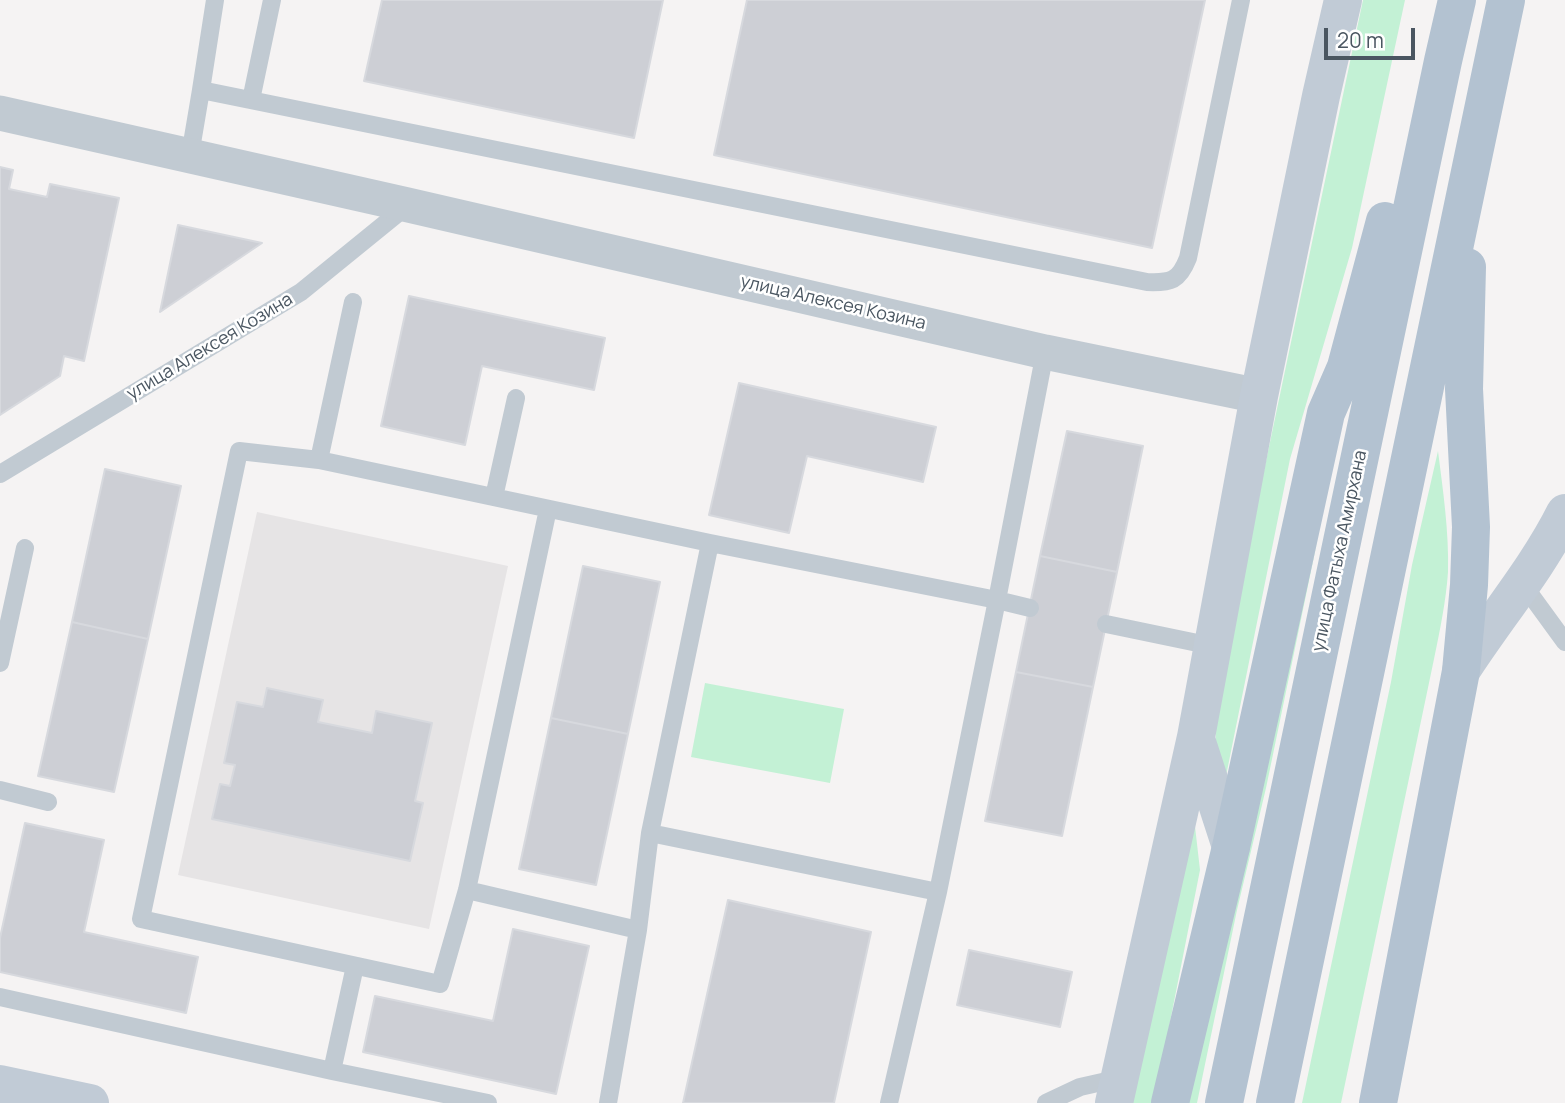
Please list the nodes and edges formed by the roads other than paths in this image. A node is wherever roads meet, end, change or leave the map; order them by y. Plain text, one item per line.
1 (215, 0) edge
2 (272, 0) edge
3 (1241, 0) edge
4 (1343, 0) edge
5 (1457, 0) edge
6 (1506, 0) edge
7 (1443, 61) junction
8 (201, 90) junction
9 (251, 100) junction
10 (0, 113) edge
11 (190, 155) junction
12 (1469, 174) junction
13 (408, 205) junction
14 (353, 302) dead end
15 (1045, 352) junction
16 (1259, 396) junction
17 (516, 398) dead end
18 (319, 460) junction
19 (0, 474) edge
20 (494, 498) junction
21 (548, 509) junction
22 (1565, 513) edge
23 (710, 543) junction
24 (25, 548) dead end
25 (1522, 583) junction
26 (997, 600) junction
27 (1030, 608) dead end
28 (1106, 624) dead end
29 (1565, 642) edge
30 (1213, 646) junction
31 (0, 663) edge
32 (1461, 671) junction
33 (1196, 737) junction
34 (0, 790) edge
35 (48, 802) dead end
36 (650, 833) junction
37 (1231, 847) junction
38 (467, 890) junction
39 (939, 892) junction
40 (638, 930) junction
41 (355, 966) junction
42 (0, 997) edge
43 (332, 1071) junction
44 (0, 1084) edge
45 (1117, 1091) edge
46 (90, 1103) edge
47 (488, 1103) edge
48 (608, 1103) edge
49 (888, 1103) edge
50 (1046, 1103) edge
51 (1170, 1103) edge
52 (1224, 1103) edge
53 (1275, 1103) edge
54 (1378, 1103) edge

1 - 8 lane
2 - 9 lane
3 - 9 lane
4 - 16 main road
5 - 7 main road, улица Фатыха Амирхана
6 - 12 main road
7 - 37 main road
7 - 52 main road, улица Фатыха Амирхана
8 - 9 lane
8 - 11 lane
10 - 11 street, улица Алексея Козина
11 - 13 street, улица Алексея Козина
12 - 32 main road
12 - 53 main road
13 - 15 street, улица Алексея Козина
13 - 19 lane, улица Алексея Козина
14 - 18 lane
15 - 16 street, улица Алексея Козина
15 - 26 lane
16 - 30 main road
17 - 20 lane
18 - 20 lane
18 - 41 lane
20 - 21 lane
21 - 23 lane
21 - 38 lane
22 - 25 main road
23 - 26 lane
23 - 36 lane
24 - 31 lane
25 - 29 lane
25 - 32 main road
26 - 27 lane
26 - 39 lane
28 - 30 lane
30 - 33 main road
32 - 54 main road
33 - 37 main road
33 - 45 main road
34 - 35 lane
36 - 39 lane
36 - 40 lane
37 - 51 main road
38 - 40 lane
38 - 41 lane
39 - 49 lane
40 - 48 lane
41 - 43 lane
42 - 43 lane
43 - 47 lane
44 - 46 main road
45 - 50 lane

